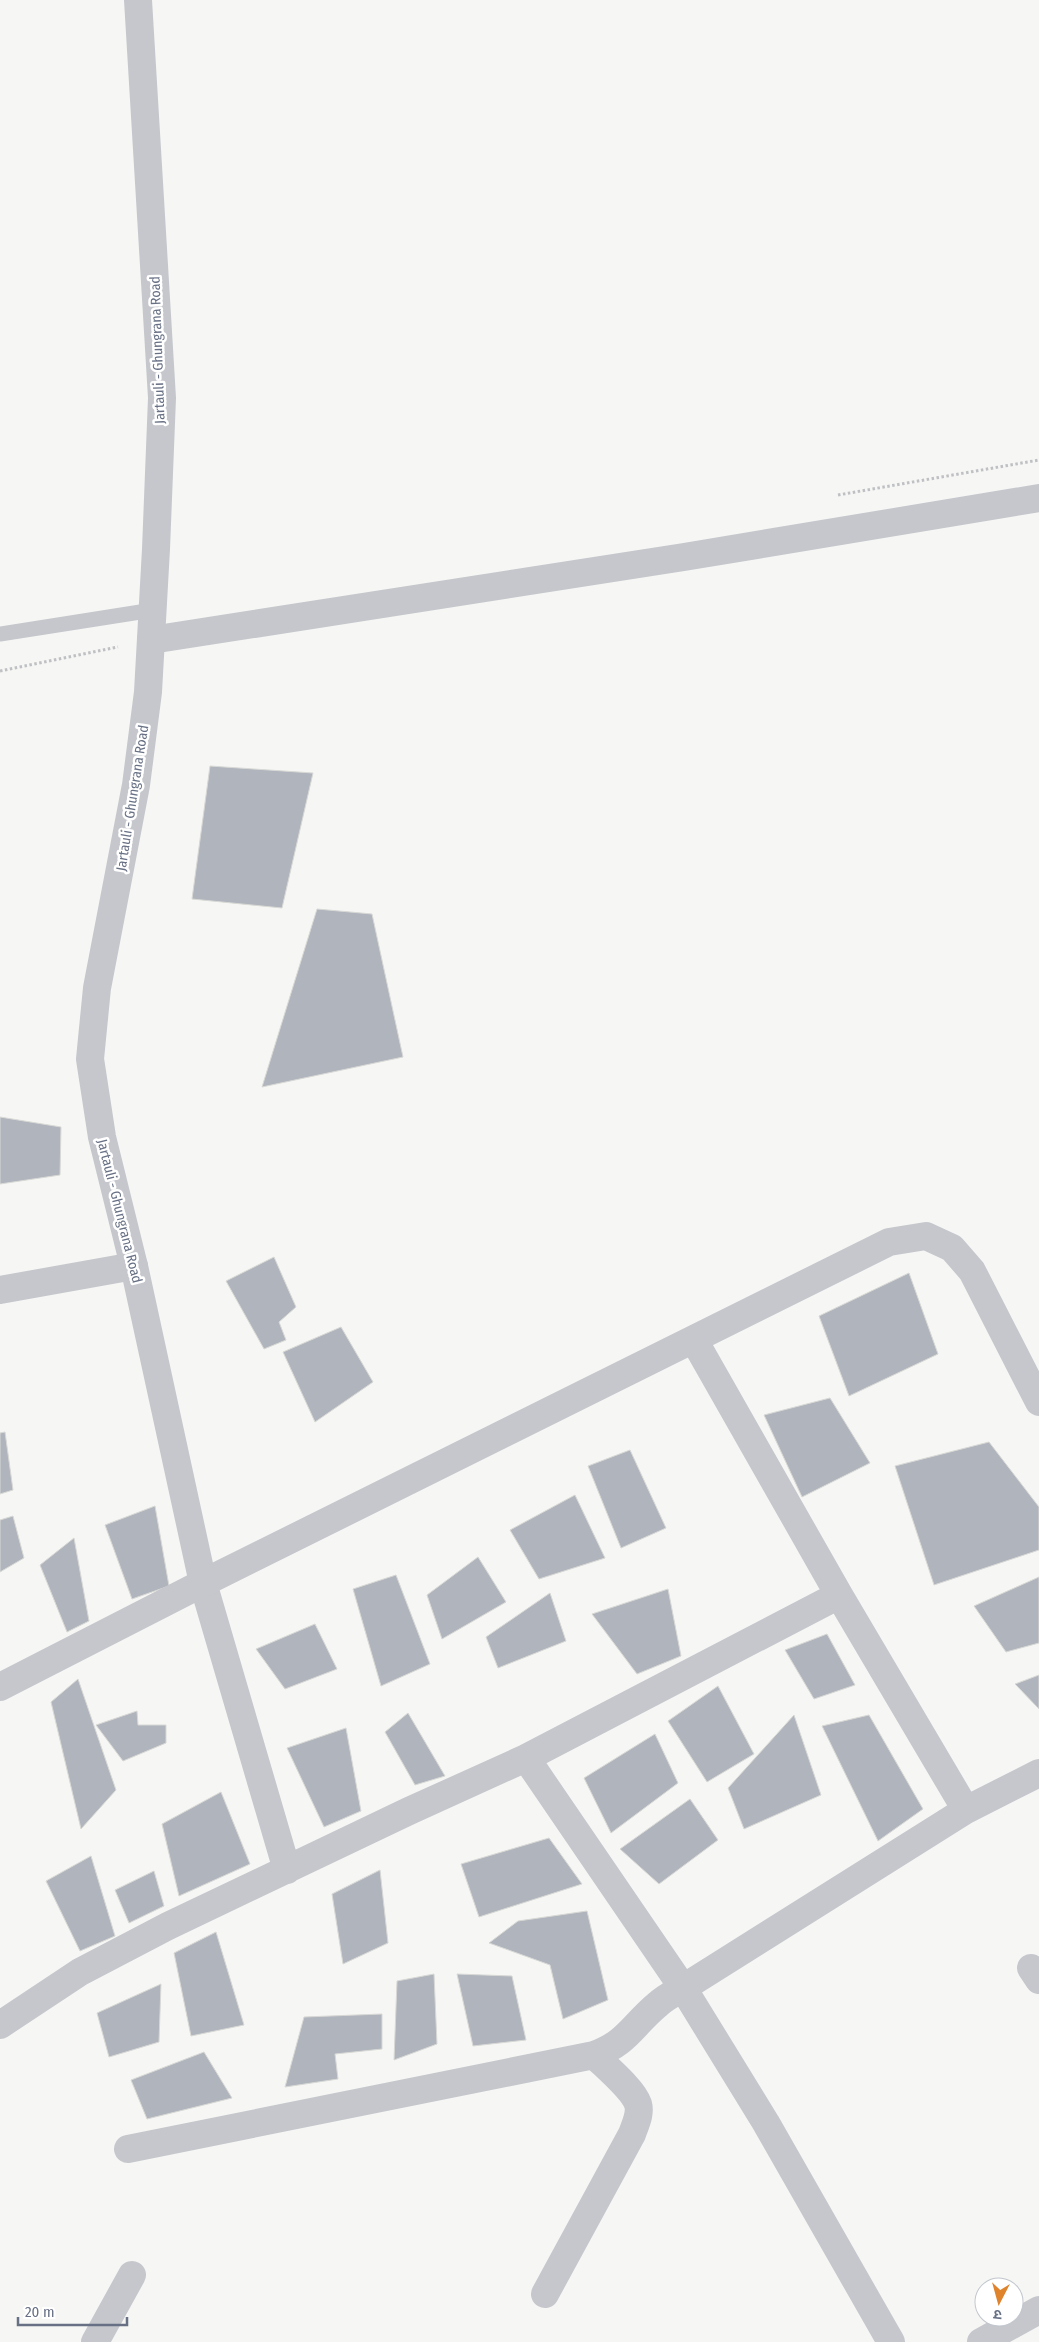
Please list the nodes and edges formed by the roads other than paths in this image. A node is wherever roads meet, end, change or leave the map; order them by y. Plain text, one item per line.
1 (138, 0) edge
2 (1039, 498) edge
3 (152, 610) junction
4 (0, 634) edge
5 (150, 651) junction
6 (134, 1266) junction
7 (0, 1290) edge
8 (694, 1340) junction
9 (1039, 1402) edge
10 (203, 1583) junction
11 (839, 1595) junction
12 (0, 1687) edge
13 (526, 1758) junction
14 (1039, 1773) edge
15 (966, 1810) junction
16 (287, 1870) junction
17 (683, 1988) junction
18 (0, 2025) edge
19 (594, 2055) junction
20 (128, 2149) dead end
21 (132, 2275) dead end
22 (545, 2294) dead end
23 (1039, 2310) edge
24 (95, 2342) edge
25 (891, 2342) edge
26 (981, 2342) edge

1 - 3 street, Jartauli - Ghungrana Road
2 - 5 street
3 - 4 lane
3 - 5 street, Jartauli - Ghungrana Road
5 - 6 street, Jartauli - Ghungrana Road
6 - 7 street
6 - 10 street, Jartauli - Ghungrana Road
8 - 9 street
8 - 10 street
8 - 11 street
10 - 12 street
10 - 16 street, Jartauli - Ghungrana Road
11 - 13 street
11 - 15 street
13 - 16 street
13 - 17 street
14 - 15 street
15 - 17 street
16 - 18 street
17 - 19 street
17 - 25 street
19 - 20 street
19 - 22 street
21 - 24 street
23 - 26 street

